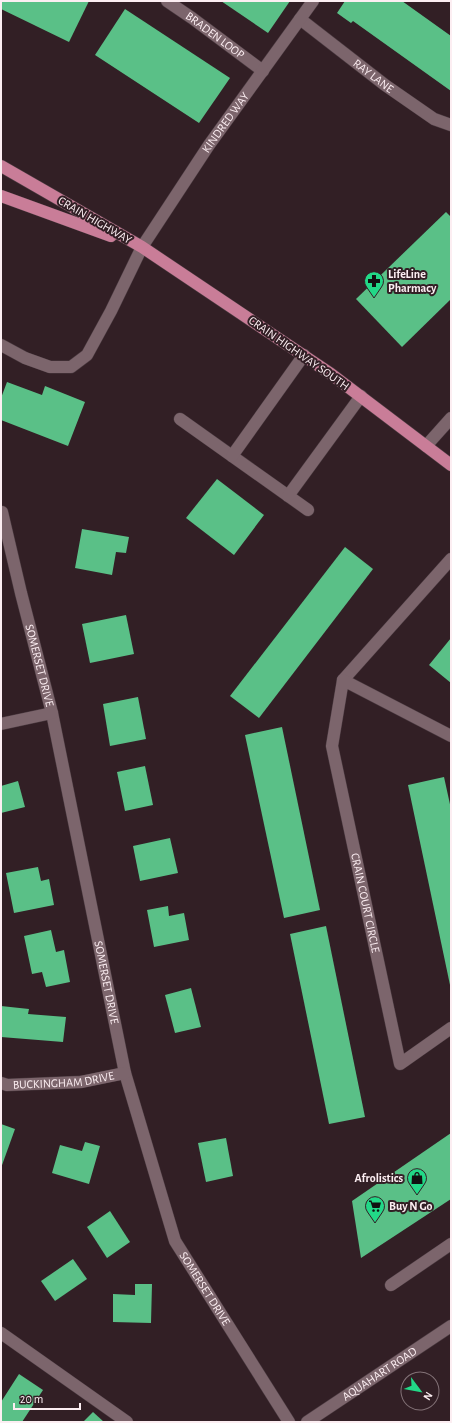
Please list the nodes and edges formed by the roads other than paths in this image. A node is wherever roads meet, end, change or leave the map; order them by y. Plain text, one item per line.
1 (167, 1) edge
2 (313, 1) edge
3 (300, 19) junction
4 (263, 71) junction
5 (451, 125) edge
6 (1, 166) edge
7 (1, 196) edge
8 (142, 247) junction
9 (1, 345) edge
10 (304, 355) junction
11 (361, 396) junction
12 (180, 418) dead end
13 (451, 418) edge
14 (426, 446) junction
15 (232, 456) junction
16 (451, 465) edge
17 (288, 496) junction
18 (308, 510) dead end
19 (2, 512) dead end
20 (451, 559) edge
21 (343, 680) junction
22 (52, 713) junction
23 (1, 724) edge
24 (451, 736) edge
25 (451, 1028) edge
26 (125, 1073) junction
27 (1, 1083) edge
28 (451, 1244) edge
29 (391, 1285) dead end
30 (451, 1326) edge
31 (1, 1333) edge
32 (127, 1422) edge
33 (289, 1422) edge
34 (307, 1422) edge

1 - 4 street, BRADEN LOOP
2 - 3 street, KINDRED WAY
3 - 4 street, KINDRED WAY
3 - 5 street, RAY LANE
4 - 8 street, KINDRED WAY
6 - 8 main road, CRAIN HIGHWAY
7 - 8 main road, CRAIN HIGHWAY
8 - 9 street, KINDRED WAY
8 - 10 main road, CRAIN HIGHWAY SOUTH
10 - 11 main road, CRAIN HIGHWAY SOUTH
10 - 15 street
11 - 14 main road, CRAIN HIGHWAY SOUTH
11 - 17 street
12 - 15 street
13 - 14 street
14 - 16 main road, CRAIN HIGHWAY SOUTH
15 - 17 street
17 - 18 street
19 - 22 street, SOMERSET DRIVE
20 - 21 street
21 - 24 street
21 - 25 street, CRAIN COURT CIRCLE
22 - 23 street
22 - 26 street, SOMERSET DRIVE
26 - 27 street, BUCKINGHAM DRIVE
26 - 33 street, SOMERSET DRIVE
28 - 29 street
30 - 34 street, AQUAHART ROAD
31 - 32 street

